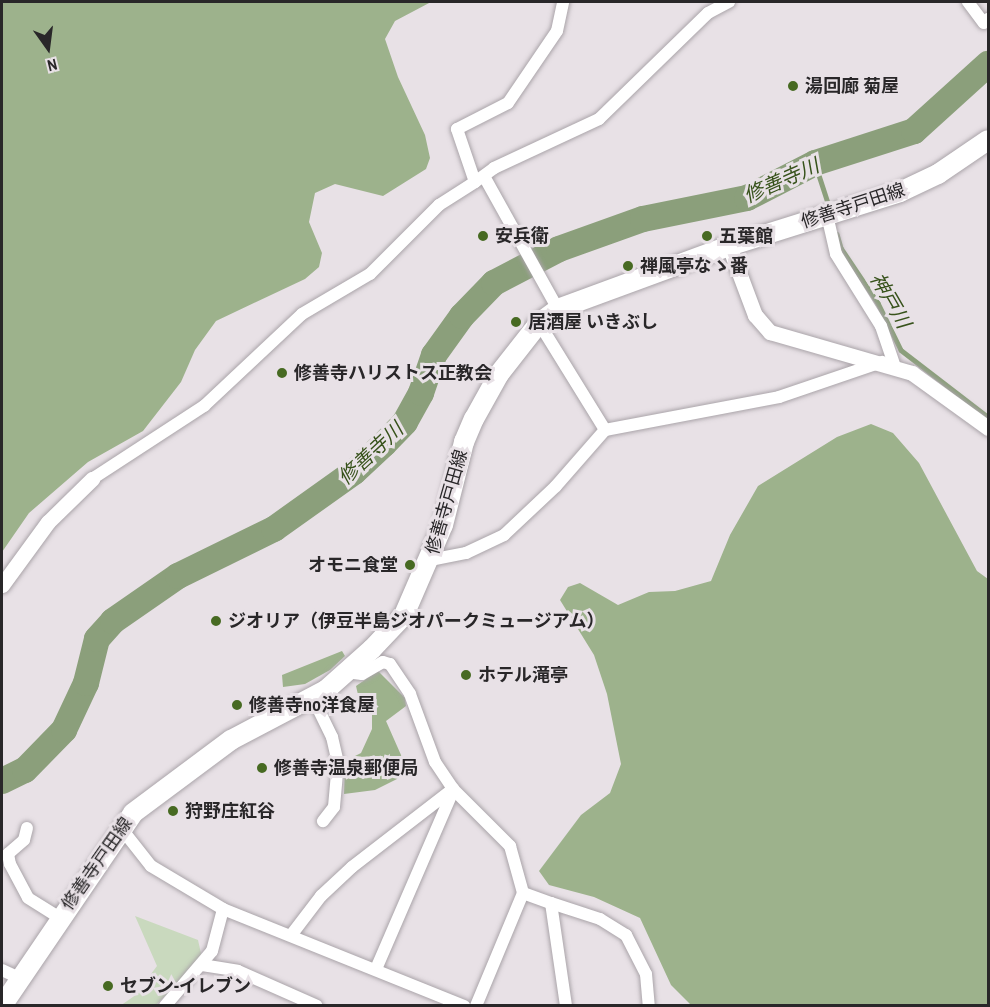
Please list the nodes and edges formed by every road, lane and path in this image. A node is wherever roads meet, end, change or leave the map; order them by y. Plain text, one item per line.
1 (563, 2) edge
2 (729, 2) edge
3 (968, 2) edge
4 (988, 19) edge
5 (988, 140) edge
6 (480, 180) junction
7 (827, 215) junction
8 (729, 246) junction
9 (558, 309) junction
10 (539, 323) junction
11 (889, 364) junction
12 (988, 428) edge
13 (605, 430) junction
14 (92, 479) joint
15 (430, 560) junction
16 (2, 585) edge
17 (346, 672) junction
18 (312, 696) junction
19 (453, 789) junction
20 (322, 821) dead end
21 (27, 828) dead end
22 (121, 828) junction
23 (523, 893) junction
24 (551, 903) junction
25 (223, 909) junction
26 (60, 918) junction
27 (292, 934) junction
28 (202, 965) junction
29 (376, 969) junction
30 (23, 972) edge
31 (171, 1004) edge
32 (2, 1005) edge
33 (317, 1005) edge
34 (464, 1005) edge
35 (476, 1005) edge
36 (566, 1005) edge
37 (650, 1005) edge

1 - 6 street
2 - 6 street
3 - 4 street
5 - 7 main road, 修善寺戸田線
6 - 9 street
6 - 14 street
7 - 8 main road, 修善寺戸田線
7 - 11 street
8 - 9 main road, 修善寺戸田線
8 - 11 street
9 - 10 main road, 修善寺戸田線
10 - 13 street
10 - 15 main road, 修善寺戸田線
11 - 12 street
11 - 13 street
13 - 15 street
14 - 16 street
15 - 17 main road, 修善寺戸田線
17 - 18 main road, 修善寺戸田線
17 - 19 street
18 - 20 street
18 - 22 main road, 修善寺戸田線
19 - 23 street
19 - 27 street
19 - 29 street
21 - 26 street
22 - 25 street
22 - 26 main road, 修善寺戸田線
23 - 24 street
23 - 35 street
24 - 36 street
24 - 37 street
25 - 27 street
25 - 28 street
26 - 30 main road, 修善寺戸田線
27 - 29 street
28 - 31 street
28 - 33 street
29 - 34 street
30 - 32 main road, 修善寺戸田線

